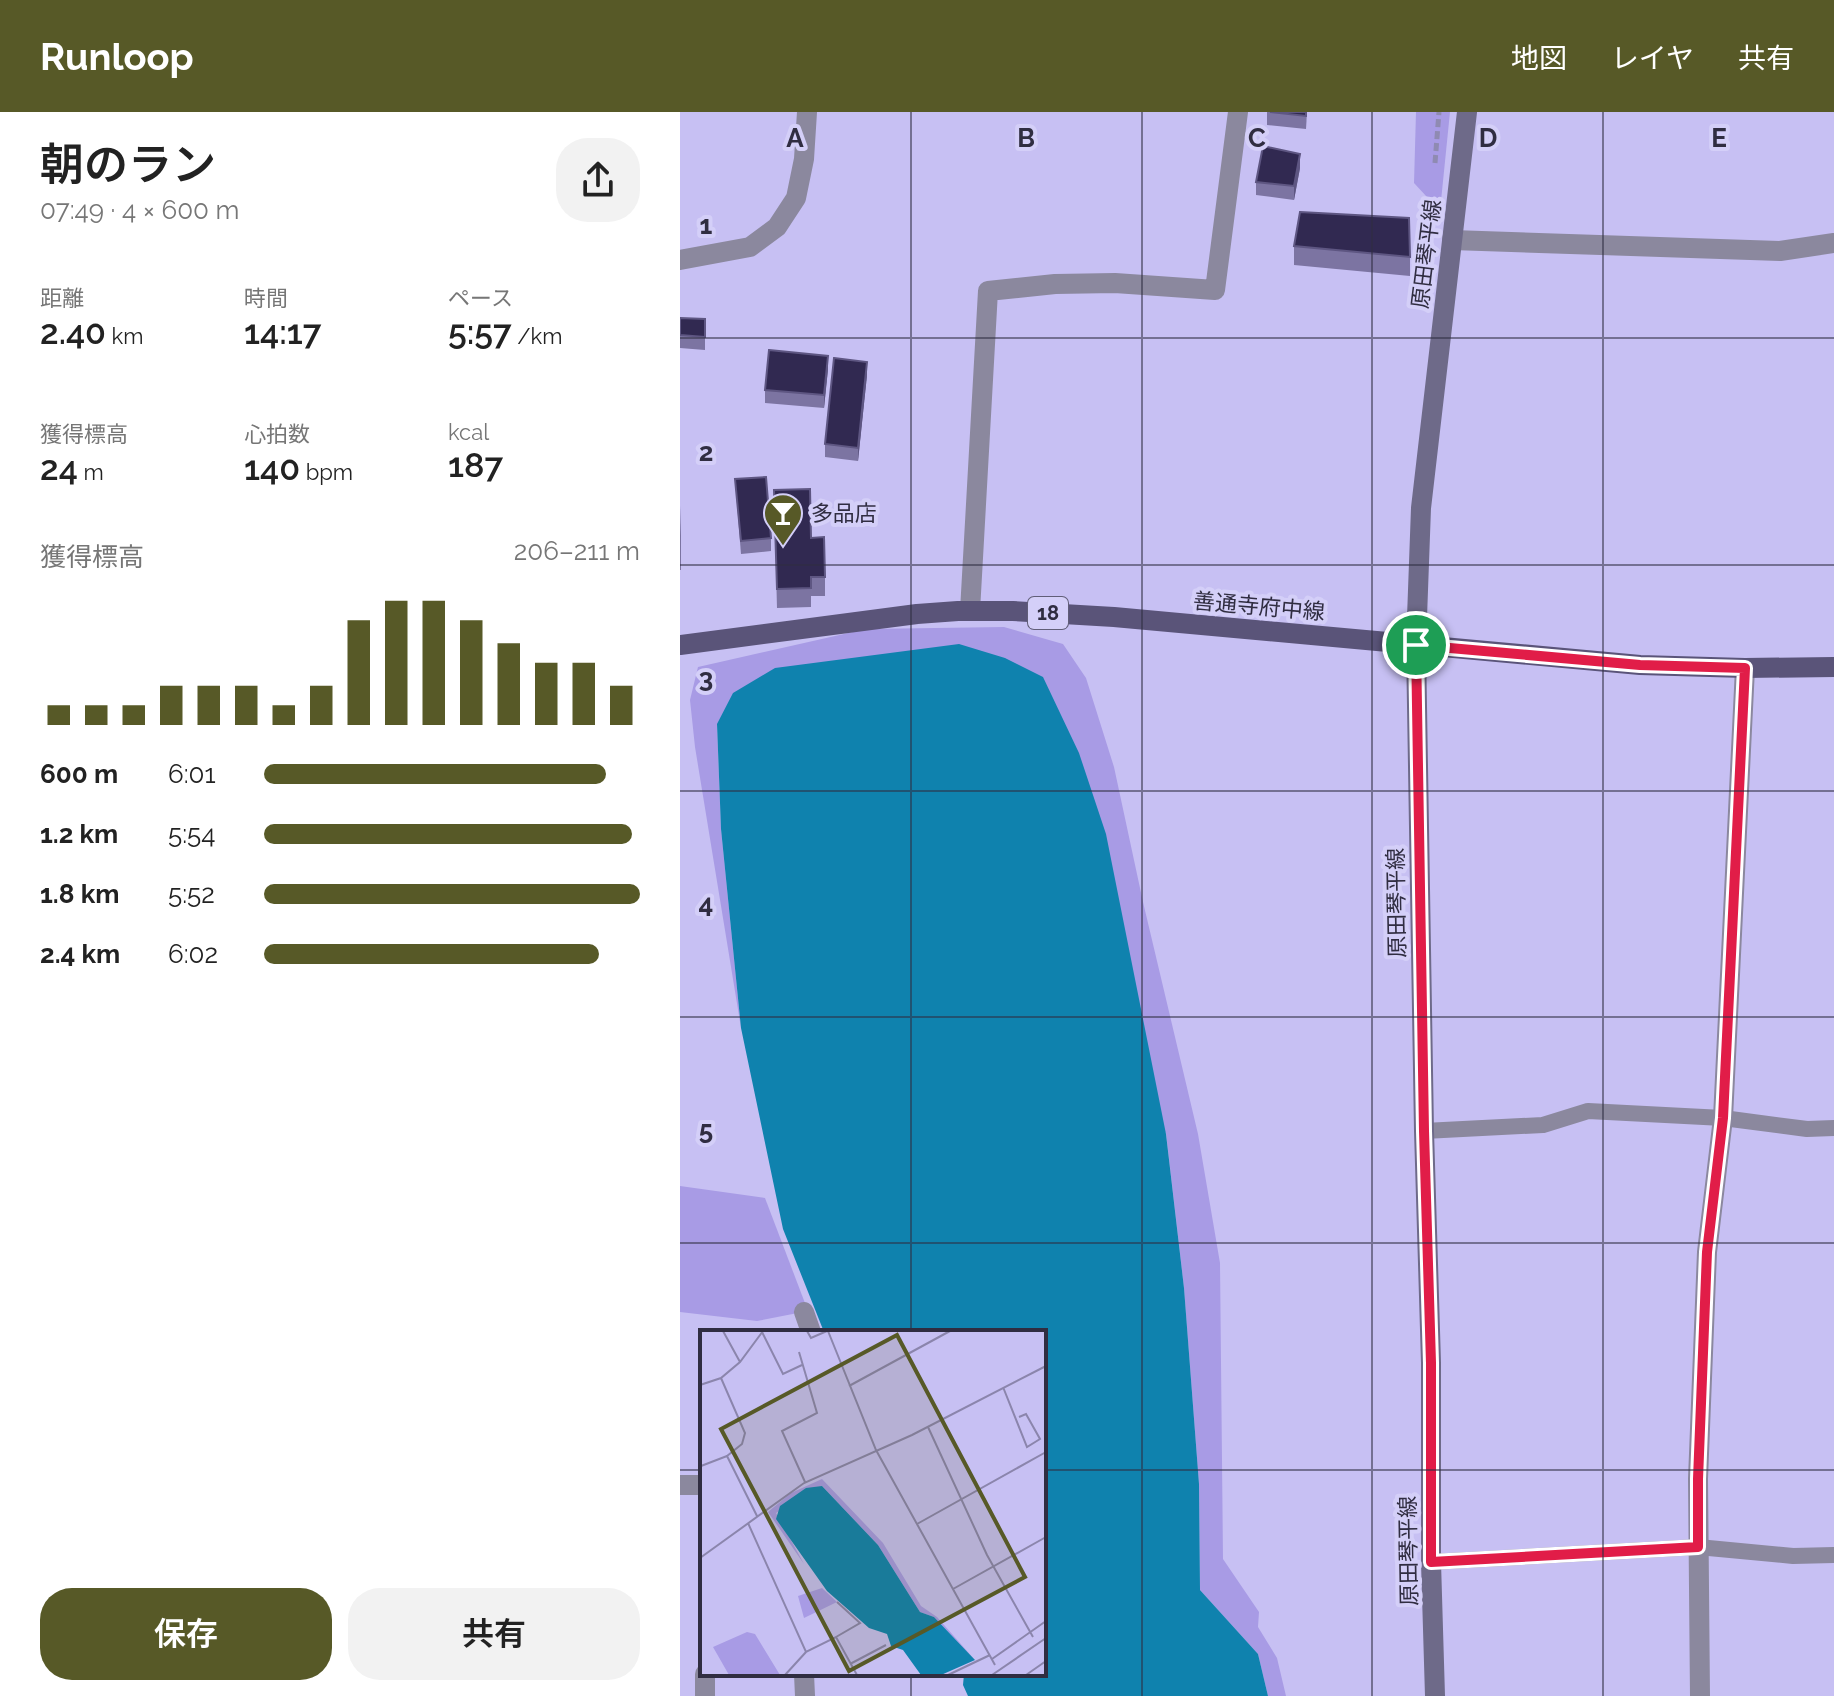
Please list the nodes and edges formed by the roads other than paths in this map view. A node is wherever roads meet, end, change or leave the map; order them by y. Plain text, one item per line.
1 (807, 112) edge
2 (1238, 112) edge
3 (1467, 112) edge
4 (1452, 240) junction
5 (1834, 243) edge
6 (680, 260) edge
7 (970, 611) junction
8 (680, 645) edge
9 (1416, 645) junction
10 (1834, 667) edge
11 (1745, 668) junction
12 (1723, 1118) junction
13 (1834, 1128) edge
14 (1424, 1131) junction
15 (804, 1312) dead end
16 (810, 1330) edge
17 (1698, 1547) junction
18 (1834, 1555) edge
19 (1431, 1562) junction
20 (804, 1676) edge
21 (805, 1696) edge
22 (1435, 1696) edge
23 (1700, 1696) edge

1 - 6 street
2 - 7 street
3 - 4 main road, 原田琴平線
4 - 5 street
4 - 9 main road, 原田琴平線
7 - 8 main road, 善通寺府中線 / 18
7 - 9 main road, 善通寺府中線 / 18
9 - 11 main road, 善通寺府中線 / 18
9 - 14 main road, 原田琴平線
10 - 11 main road, 善通寺府中線 / 18
11 - 12 street
12 - 13 lane
12 - 14 lane
12 - 17 street
14 - 19 main road, 原田琴平線
15 - 16 street
17 - 18 lane
17 - 19 lane
17 - 23 street
19 - 22 main road, 原田琴平線
20 - 21 street

